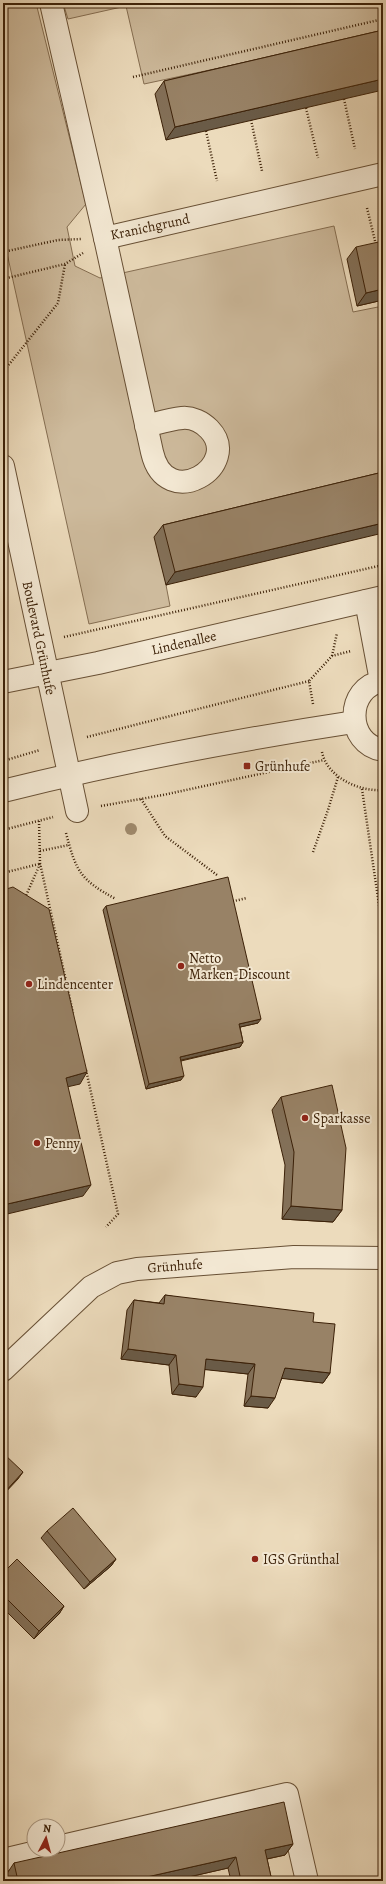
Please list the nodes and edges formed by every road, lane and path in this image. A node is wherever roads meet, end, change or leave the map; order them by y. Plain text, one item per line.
1 (51, 3) edge
2 (383, 19) edge
3 (133, 77) dead end
4 (344, 98) edge
5 (306, 108) edge
6 (251, 120) edge
7 (206, 131) edge
8 (355, 149) dead end
9 (318, 158) dead end
10 (262, 171) dead end
11 (383, 174) edge
12 (217, 180) dead end
13 (367, 208) dead end
14 (105, 238) junction
15 (3, 252) edge
16 (378, 253) edge
17 (65, 264) junction
18 (3, 279) edge
19 (3, 372) edge
20 (146, 426) dead end
21 (3, 466) edge
22 (383, 565) edge
23 (374, 599) edge
24 (336, 630) dead end
25 (40, 642) junction
26 (332, 656) dead end
27 (46, 674) junction
28 (309, 681) dead end
29 (382, 681) edge
30 (3, 682) edge
31 (354, 722) junction
32 (113, 729) dead end
33 (383, 750) edge
34 (324, 760) dead end
35 (69, 775) junction
36 (338, 777) dead end
37 (362, 789) dead end
38 (3, 791) edge
39 (141, 799) junction
40 (69, 813) junction
41 (39, 821) junction
42 (3, 830) edge
43 (69, 845) junction
44 (40, 851) junction
45 (313, 852) dead end
46 (40, 864) junction
47 (3, 873) edge
48 (216, 875) dead end
49 (247, 898) dead end
50 (116, 899) dead end
51 (24, 902) edge
52 (230, 902) edge
53 (383, 932) edge
54 (75, 1019) edge
55 (85, 1065) edge
56 (106, 1227) dead end
57 (383, 1258) edge
58 (3, 1370) edge
59 (66, 1845) edge
60 (26, 1855) edge
61 (3, 1860) edge
62 (307, 1881) edge

1 - 14 street, Kranichgrund
2 - 3 path
4 - 8 path
5 - 9 path
6 - 10 path
7 - 12 path
11 - 14 street, Kranichgrund
13 - 16 path
14 - 15 path
14 - 17 path
14 - 20 street
17 - 18 path
17 - 19 path
21 - 25 street, Boulevard Grünhufe
22 - 25 path
23 - 27 street, Lindenallee
23 - 29 street, Lindenallee
24 - 26 path
25 - 27 street, Boulevard Grünhufe
27 - 30 street, Lindenallee
27 - 35 street, Boulevard Grünhufe
28 - 32 path
29 - 31 street
31 - 33 street
31 - 35 street
34 - 39 path
35 - 38 street
35 - 40 street, Boulevard Grünhufe
36 - 45 path
37 - 53 path
39 - 40 path
39 - 48 path
40 - 41 path
40 - 43 path
41 - 42 path
41 - 44 path
43 - 44 path
43 - 50 path
44 - 46 path
46 - 47 path
46 - 51 path
46 - 54 path
49 - 52 path
55 - 56 path
57 - 58 street, Grünhufe
59 - 62 street
60 - 61 street

